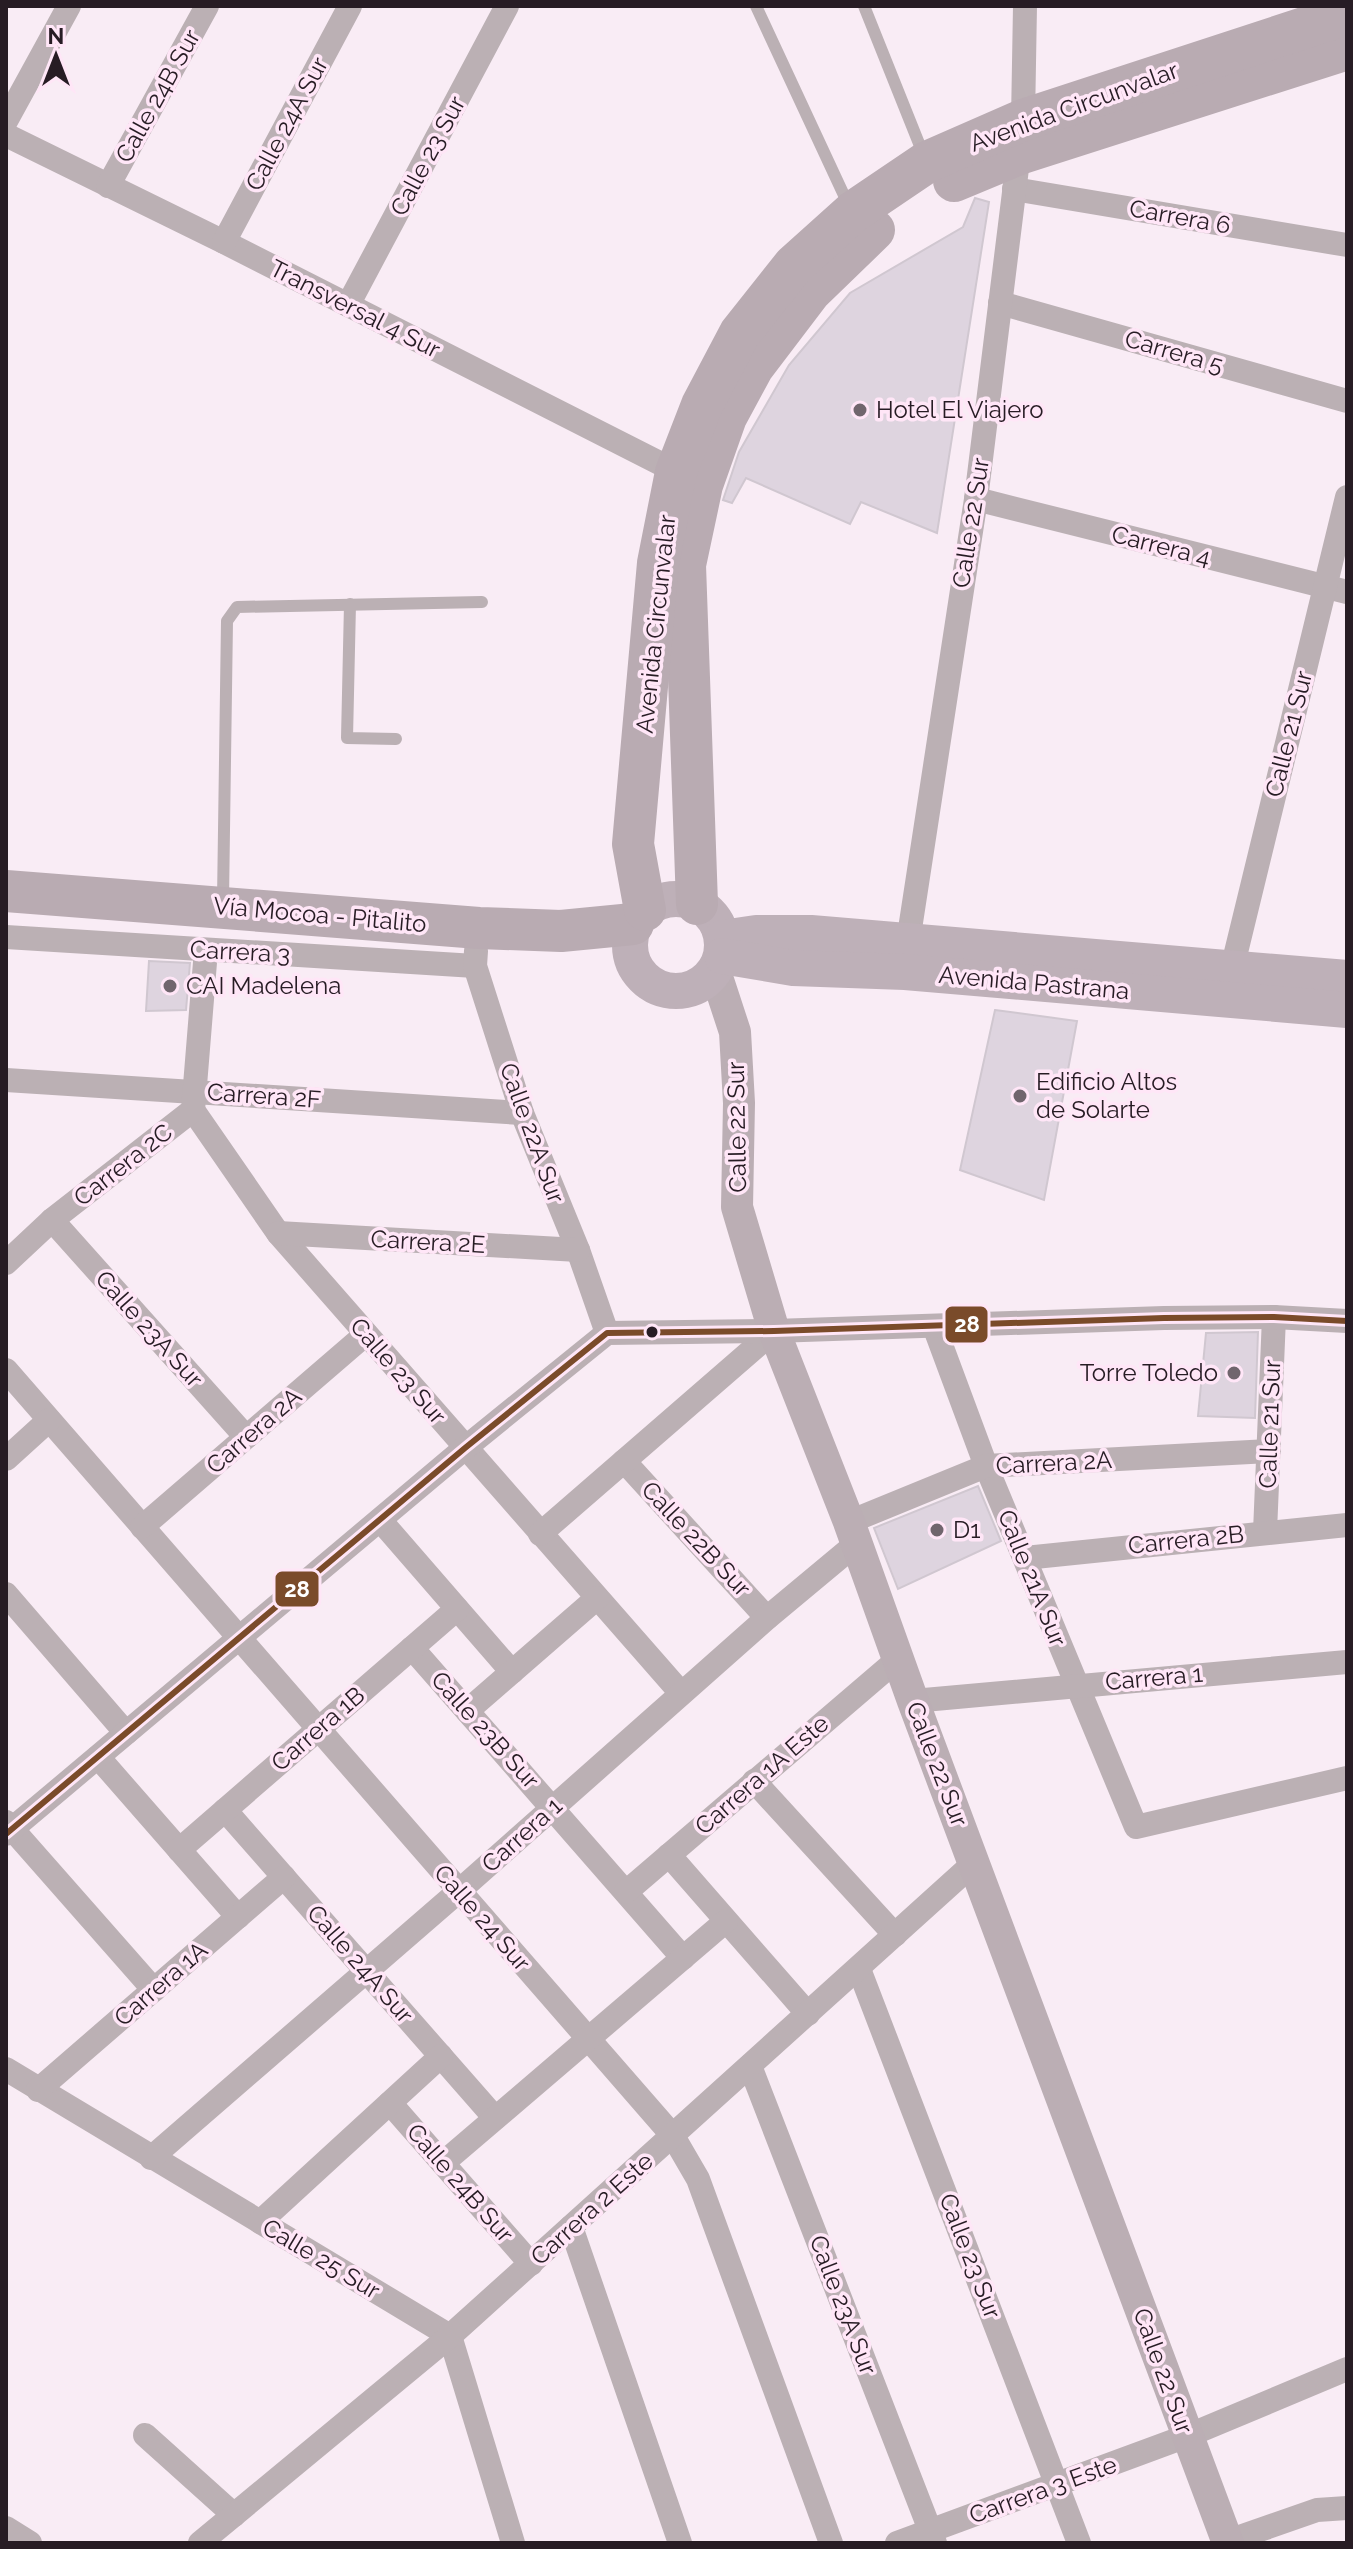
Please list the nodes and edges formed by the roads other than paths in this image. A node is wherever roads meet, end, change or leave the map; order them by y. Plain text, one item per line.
1 (69, 6) edge
2 (207, 6) edge
3 (350, 6) edge
4 (756, 6) edge
5 (864, 6) edge
6 (1025, 6) edge
7 (498, 9) edge
8 (1347, 14) edge
9 (1347, 49) edge
10 (6, 121) edge
11 (6, 135) edge
12 (1019, 154) junction
13 (927, 162) junction
14 (108, 186) junction
15 (853, 212) junction
16 (224, 242) junction
17 (1347, 245) edge
18 (1000, 303) junction
19 (348, 305) junction
20 (1347, 401) edge
21 (689, 479) junction
22 (1347, 497) edge
23 (976, 499) junction
24 (1336, 589) edge
25 (482, 602) dead end
26 (350, 604) junction
27 (396, 739) dead end
28 (6, 891) edge
29 (697, 904) junction
30 (223, 907) junction
31 (636, 928) junction
32 (6, 937) edge
33 (477, 947) junction
34 (206, 950) junction
35 (906, 957) junction
36 (714, 963) junction
37 (1347, 978) edge
38 (1228, 985) junction
39 (1347, 1010) edge
40 (6, 1080) edge
41 (194, 1100) junction
42 (522, 1113) junction
43 (52, 1220) junction
44 (278, 1233) junction
45 (578, 1250) junction
46 (6, 1263) edge
47 (1274, 1317) junction
48 (1347, 1321) edge
49 (934, 1326) junction
50 (774, 1331) junction
51 (607, 1333) junction
52 (366, 1334) junction
53 (6, 1370) edge
54 (49, 1420) junction
55 (246, 1437) junction
56 (465, 1448) junction
57 (1269, 1451) junction
58 (6, 1459) edge
59 (624, 1461) junction
60 (986, 1466) junction
61 (380, 1520) junction
62 (1347, 1525) edge
63 (142, 1527) junction
64 (853, 1532) junction
65 (1265, 1532) junction
66 (540, 1534) junction
67 (1025, 1558) junction
68 (6, 1594) edge
69 (597, 1598) junction
70 (457, 1609) junction
71 (767, 1618) junction
72 (239, 1638) junction
73 (412, 1648) junction
74 (898, 1659) junction
75 (1347, 1662) edge
76 (512, 1672) junction
77 (1075, 1685) junction
78 (681, 1693) junction
79 (913, 1701) junction
80 (467, 1711) junction
81 (318, 1729) junction
82 (126, 1733) junction
83 (98, 1757) junction
84 (1347, 1778) edge
85 (754, 1781) junction
86 (554, 1807) junction
87 (225, 1810) junction
88 (8, 1828) edge
89 (179, 1850) junction
90 (669, 1855) junction
91 (974, 1863) junction
92 (284, 1877) junction
93 (459, 1891) junction
94 (626, 1892) junction
95 (238, 1917) junction
96 (726, 1921) junction
97 (895, 1935) junction
98 (683, 1958) junction
99 (367, 1969) junction
100 (859, 1969) junction
101 (154, 1990) junction
102 (808, 2014) junction
103 (588, 2039) junction
104 (441, 2056) junction
105 (750, 2066) junction
106 (6, 2069) edge
107 (38, 2090) junction
108 (390, 2103) junction
109 (495, 2118) junction
110 (673, 2136) junction
111 (151, 2158) junction
112 (443, 2163) junction
113 (260, 2222) junction
114 (571, 2227) junction
115 (531, 2264) junction
116 (450, 2336) junction
117 (1347, 2368) edge
118 (145, 2435) dead end
119 (1187, 2436) junction
120 (1058, 2485) junction
121 (1347, 2508) edge
122 (234, 2515) junction
123 (6, 2528) edge
124 (933, 2538) edge
125 (1228, 2542) edge
126 (30, 2543) edge
127 (200, 2543) edge
128 (513, 2543) edge
129 (680, 2543) edge
130 (831, 2543) edge
131 (897, 2543) edge
132 (1079, 2543) edge

1 - 10 street
2 - 14 street, Calle 24B Sur
3 - 16 street, Calle 24A Sur
4 - 15 lane
5 - 13 lane
6 - 12 street, Calle 22 Sur
7 - 19 street, Calle 23 Sur
8 - 12 highway, Avenida Circunvalar
9 - 12 highway, Avenida Circunvalar
11 - 14 street, Transversal 4 Sur
12 - 13 highway, Avenida Circunvalar
12 - 17 street, Carrera 6
12 - 18 street, Calle 22 Sur
12 - 21 highway, Avenida Circunvalar
13 - 15 highway, Avenida Circunvalar
14 - 16 street, Transversal 4 Sur
15 - 21 highway, Avenida Circunvalar
16 - 19 street, Transversal 4 Sur
18 - 20 street, Carrera 5
18 - 23 street, Calle 22 Sur
19 - 21 street, Transversal 4 Sur
21 - 29 highway, Avenida Circunvalar
21 - 31 highway, Avenida Circunvalar
22 - 24 street, Calle 21 Sur
23 - 24 street, Carrera 4
23 - 35 street, Calle 22 Sur
24 - 38 street, Calle 21 Sur
25 - 26 lane
26 - 27 lane
26 - 30 lane
28 - 30 highway, Vía Mocoa - Pitalito
29 - 31 main road
29 - 36 main road
30 - 33 highway, Vía Mocoa - Pitalito
31 - 33 highway, Vía Mocoa - Pitalito
31 - 36 main road
32 - 34 street, Carrera 3
33 - 34 street, Carrera 3
33 - 42 street, Calle 22A Sur
34 - 41 street
35 - 36 main road, Avenida Pastrana
35 - 38 main road, Avenida Pastrana
36 - 50 main road, Calle 22 Sur
37 - 38 main road, Avenida Pastrana
38 - 39 main road, Avenida Pastrana
40 - 41 street, Carrera 2F
41 - 42 street, Carrera 2F
41 - 43 street, Carrera 2C
41 - 44 street, Calle 23 Sur
42 - 45 street, Calle 22A Sur
43 - 46 street, Carrera 2C
43 - 55 street, Calle 23A Sur
44 - 45 street, Carrera 2E
44 - 52 street, Calle 23 Sur
45 - 51 street, Calle 22A Sur
47 - 48 street
47 - 49 street
47 - 57 street, Calle 21 Sur
49 - 50 street
49 - 60 street, Calle 21A Sur
50 - 51 street
50 - 59 street
50 - 64 main road, Calle 22 Sur
51 - 56 street
52 - 55 street, Carrera 2A
52 - 56 street, Calle 23 Sur
53 - 54 street, Calle 24 Sur
54 - 58 street
54 - 63 street, Calle 24 Sur
55 - 63 street, Carrera 2A
56 - 61 street
56 - 66 street, Calle 23 Sur
57 - 60 street, Carrera 2A
57 - 65 street, Calle 21 Sur
59 - 66 street
59 - 71 street, Calle 22B Sur
60 - 64 street, Carrera 2A
60 - 67 street, Calle 21A Sur
61 - 70 street
61 - 72 street
62 - 65 street, Carrera 2B
63 - 72 street, Calle 24 Sur
64 - 71 street, Carrera 1
64 - 74 main road, Calle 22 Sur
65 - 67 street, Carrera 2B
66 - 69 street, Calle 23 Sur
67 - 77 street, Calle 21A Sur
68 - 82 street
69 - 76 street
69 - 78 street, Calle 23 Sur
70 - 73 street, Carrera 1B
70 - 76 street
71 - 78 street, Carrera 1
72 - 81 street, Calle 24 Sur
72 - 82 street
73 - 80 street, Calle 23B Sur
73 - 81 street, Carrera 1B
74 - 79 main road, Calle 22 Sur
74 - 85 street, Carrera 1A Este
75 - 77 street, Carrera 1
76 - 80 street
77 - 79 street, Carrera 1
77 - 84 street, Calle 21A Sur
78 - 86 street, Carrera 1
79 - 91 main road, Calle 22 Sur
80 - 86 street, Calle 23B Sur
81 - 87 street, Carrera 1B
81 - 93 street, Calle 24 Sur
82 - 83 street
83 - 88 street
83 - 89 street
85 - 90 street, Carrera 1A Este
85 - 97 street
86 - 93 street, Carrera 1
86 - 94 street, Calle 23B Sur
87 - 89 street, Carrera 1B
87 - 92 street, Calle 24A Sur
88 - 101 street
89 - 95 street
90 - 94 street, Carrera 1A Este
90 - 96 street
91 - 97 street, Carrera 2 Este
91 - 119 main road, Calle 22 Sur
92 - 95 street, Carrera 1A
92 - 99 street, Calle 24A Sur
93 - 99 street, Carrera 1
93 - 103 street, Calle 24 Sur
94 - 98 street, Calle 23B Sur
95 - 101 street, Carrera 1A
96 - 98 street
96 - 102 street
97 - 100 street, Carrera 2 Este
98 - 103 street
99 - 104 street, Calle 24A Sur
99 - 111 street, Carrera 1
100 - 102 street, Carrera 2 Este
100 - 120 street, Calle 23 Sur
101 - 107 street, Carrera 1A
102 - 105 street, Carrera 2 Este
103 - 109 street
103 - 110 street, Calle 24 Sur
104 - 108 street
104 - 109 street, Calle 24A Sur
105 - 110 street, Carrera 2 Este
105 - 124 street, Calle 23A Sur
106 - 107 street, Calle 25 Sur
107 - 111 street, Calle 25 Sur
108 - 112 street, Calle 24B Sur
108 - 113 street
109 - 112 street
110 - 114 street, Carrera 2 Este
110 - 130 street, Calle 24 Sur
111 - 113 street, Calle 25 Sur
112 - 115 street, Calle 24B Sur
113 - 116 street, Calle 25 Sur
114 - 115 street, Carrera 2 Este
114 - 129 street
115 - 116 street, Carrera 2 Este
116 - 122 street, Carrera 2 Este
116 - 128 street
117 - 119 street, Carrera 3 Este
118 - 122 street
119 - 120 street, Carrera 3 Este
119 - 125 main road, Calle 22 Sur
120 - 124 street, Carrera 3 Este
120 - 132 street, Calle 23 Sur
121 - 125 street
122 - 127 street, Carrera 2 Este
123 - 126 street
124 - 131 street, Carrera 3 Este

